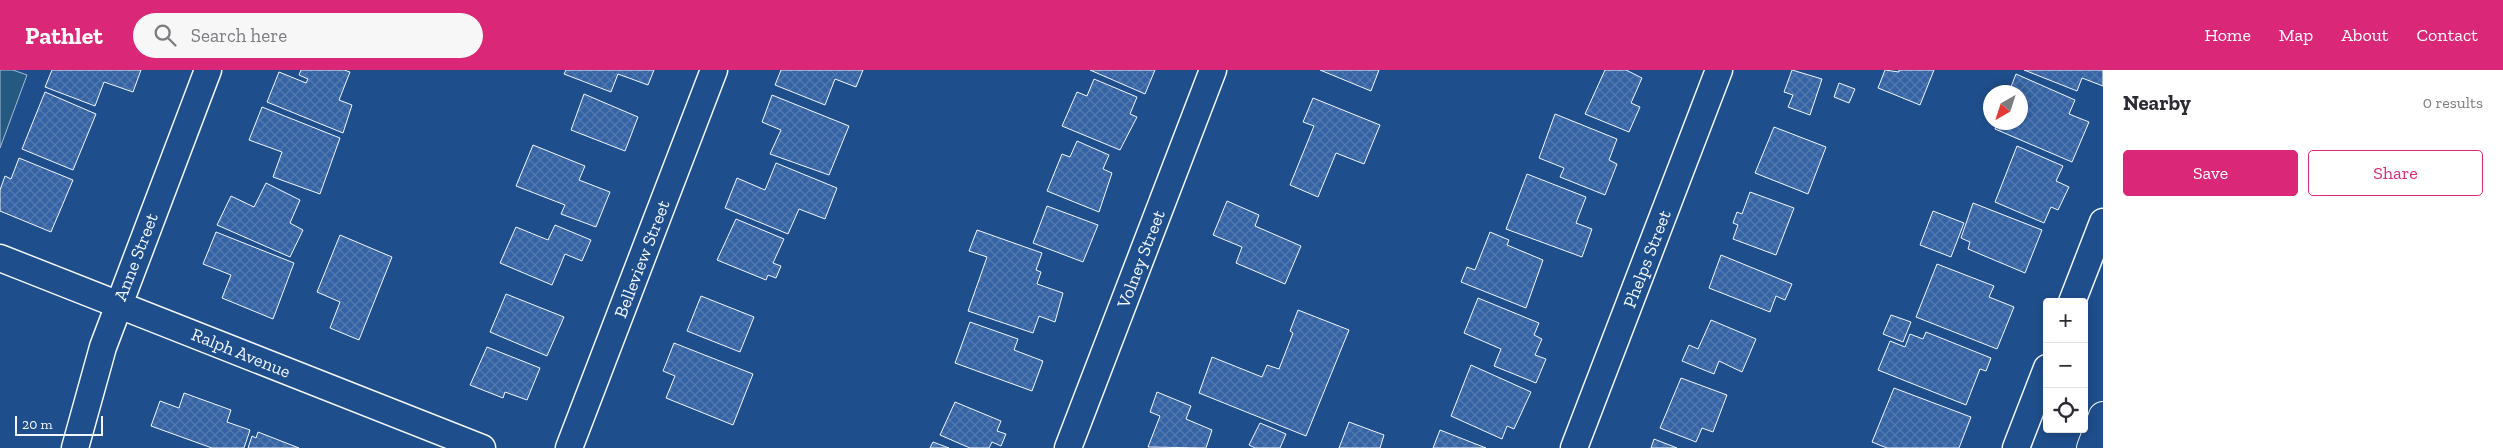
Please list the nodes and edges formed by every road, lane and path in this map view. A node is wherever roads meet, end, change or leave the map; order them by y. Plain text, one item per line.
1 (208, 70) edge
2 (714, 70) edge
3 (1213, 70) edge
4 (1719, 70) edge
5 (2103, 222) edge
6 (0, 258) edge
7 (2074, 298) edge
8 (118, 304) junction
9 (2043, 378) edge
10 (2103, 416) edge
11 (75, 448) edge
12 (482, 448) edge
13 (570, 448) edge
14 (1068, 448) edge
15 (1574, 448) edge
16 (2016, 448) edge
17 (2091, 448) edge

1 - 8 street, Anne Street
2 - 13 street, Belleview Street
3 - 14 street, Volney Street
4 - 15 street, Phelps Street
5 - 7 street
6 - 8 street, Ralph Avenue
8 - 11 street, Anne Street
8 - 12 street, Ralph Avenue
9 - 16 street
10 - 17 main road

